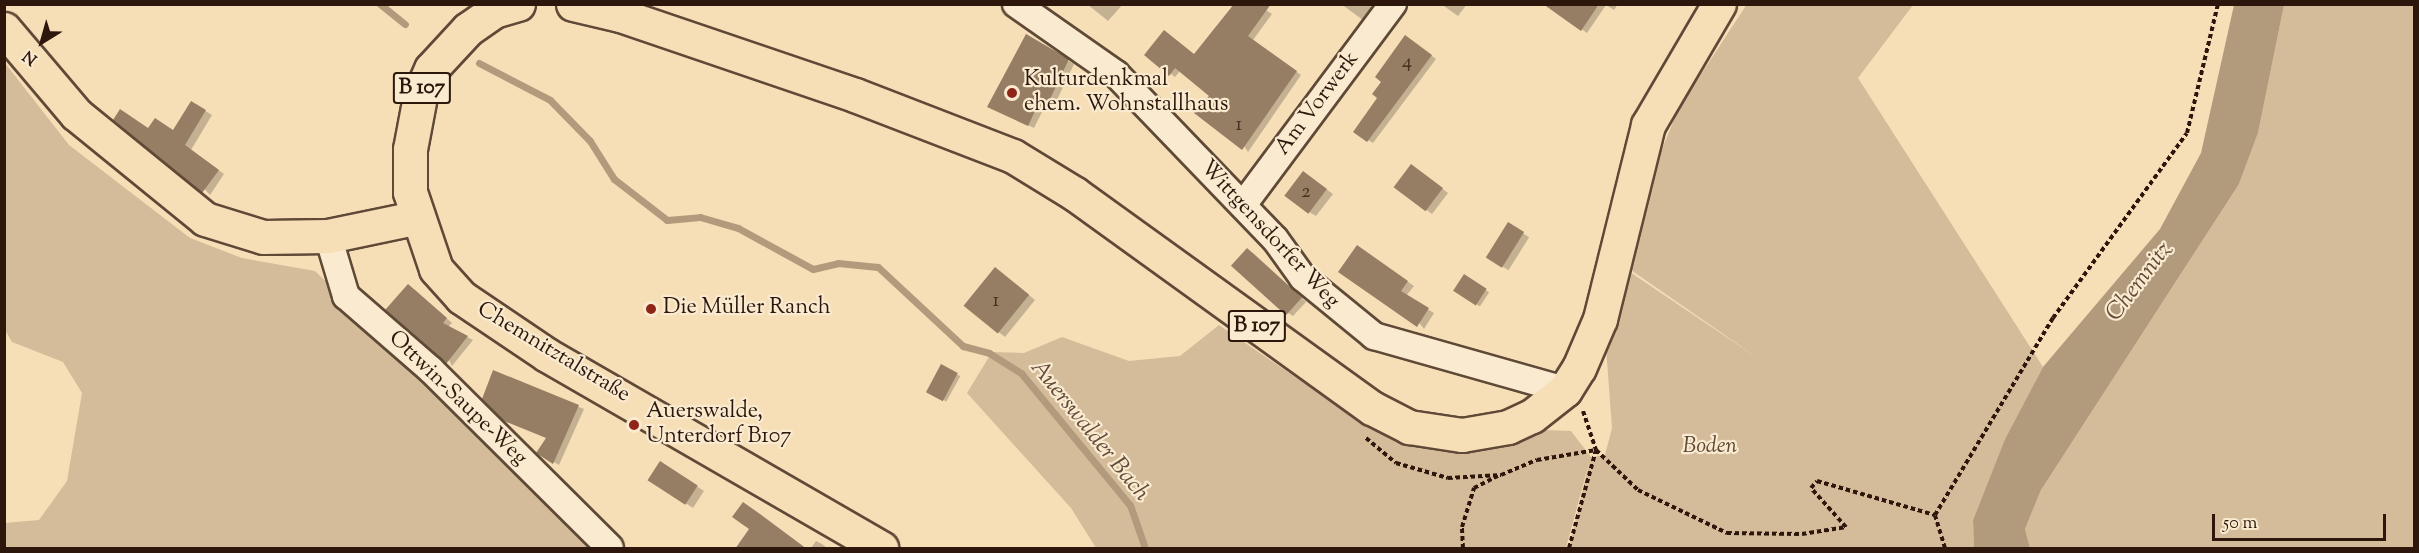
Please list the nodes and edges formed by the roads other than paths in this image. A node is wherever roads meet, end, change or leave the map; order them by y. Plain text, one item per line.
1 (518, 4) edge
2 (573, 4) edge
3 (1016, 4) edge
4 (1393, 4) edge
5 (1719, 4) edge
6 (4, 29) edge
7 (1243, 205) junction
8 (415, 218) junction
9 (328, 236) junction
10 (1565, 390) junction
11 (610, 549) edge
12 (881, 549) edge

1 - 8 main road, B 107
2 - 10 main road, B 107
3 - 7 street, Wittgensdorfer Weg
4 - 7 street, Am Vorwerk
5 - 10 main road, B 107
6 - 9 main road
7 - 10 street, Wittgensdorfer Weg
8 - 9 main road
8 - 12 main road, Chemnitztalstraße / B 107
9 - 11 street, Ottwin-Saupe-Weg

